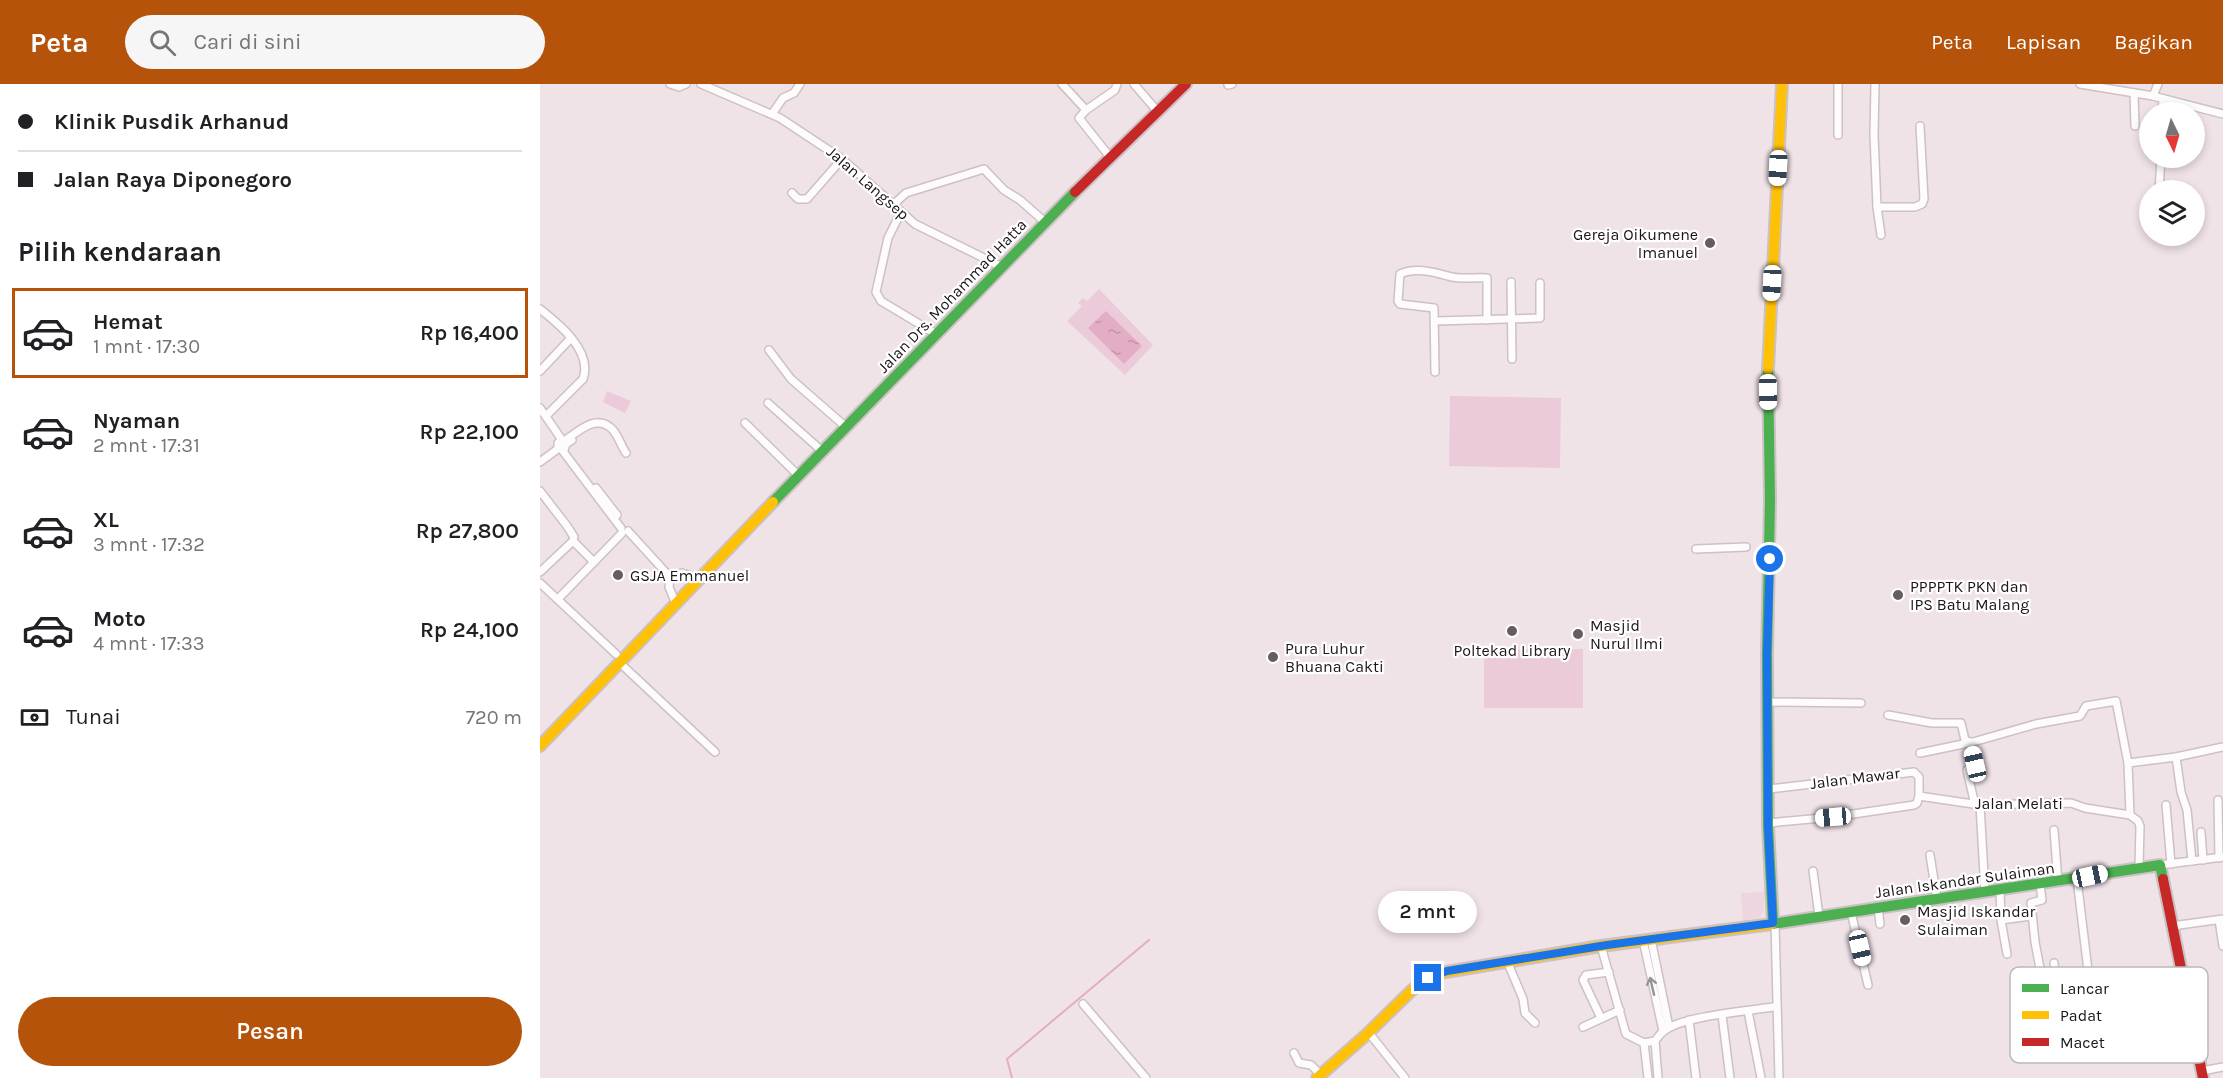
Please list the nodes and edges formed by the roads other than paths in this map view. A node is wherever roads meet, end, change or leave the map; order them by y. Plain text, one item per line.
1 (670, 84) edge
2 (686, 84) edge
3 (701, 84) edge
4 (800, 84) edge
5 (1062, 84) edge
6 (1117, 84) edge
7 (1134, 84) edge
8 (1186, 84) edge
9 (1782, 84) edge
10 (1838, 84) edge
11 (1875, 84) edge
12 (2080, 84) edge
13 (2158, 84) edge
14 (2134, 93) junction
15 (2153, 96) junction
16 (2163, 100) joint
17 (1086, 110) junction
18 (1158, 112) junction
19 (772, 114) junction
20 (2223, 114) edge
21 (1920, 126) dead end
22 (2135, 126) dead end
23 (1838, 135) dead end
24 (1110, 157) junction
25 (842, 159) junction
26 (792, 193) dead end
27 (893, 205) junction
28 (1877, 207) junction
29 (901, 212) junction
30 (1045, 222) junction
31 (1881, 235) dead end
32 (1002, 267) junction
33 (1511, 282) dead end
34 (1540, 283) dead end
35 (541, 312) edge
36 (1511, 319) junction
37 (1487, 320) junction
38 (1435, 321) junction
39 (936, 334) junction
40 (571, 338) junction
41 (769, 350) dead end
42 (1512, 359) dead end
43 (540, 371) edge
44 (1435, 372) dead end
45 (768, 403) dead end
46 (540, 408) edge
47 (547, 418) junction
48 (745, 423) dead end
49 (846, 427) junction
50 (563, 445) junction
51 (822, 451) junction
52 (626, 453) dead end
53 (540, 462) edge
54 (799, 476) junction
55 (540, 491) edge
56 (624, 529) junction
57 (573, 541) junction
58 (1746, 547) dead end
59 (1696, 549) dead end
60 (594, 562) junction
61 (540, 572) edge
62 (670, 577) junction
63 (700, 579) junction
64 (540, 583) edge
65 (558, 599) junction
66 (676, 604) junction
67 (618, 658) junction
68 (1768, 702) junction
69 (1861, 703) dead end
70 (1888, 715) dead end
71 (1970, 742) junction
72 (540, 746) edge
73 (2223, 747) edge
74 (715, 752) dead end
75 (1920, 753) dead end
76 (2176, 757) junction
77 (2128, 763) junction
78 (1768, 789) junction
79 (1919, 796) junction
80 (2218, 801) dead end
81 (1977, 805) junction
82 (2166, 805) dead end
83 (2130, 815) junction
84 (1768, 823) junction
85 (2054, 830) dead end
86 (2201, 832) dead end
87 (1930, 855) dead end
88 (2221, 858) edge
89 (2204, 860) junction
90 (2192, 861) junction
91 (2166, 864) junction
92 (2139, 867) junction
93 (1813, 870) dead end
94 (2077, 879) junction
95 (2058, 882) junction
96 (2040, 884) junction
97 (2000, 890) junction
98 (1985, 892) junction
99 (1937, 899) junction
100 (1878, 908) junction
101 (1851, 912) junction
102 (1819, 916) junction
103 (2031, 916) junction
104 (2221, 919) edge
105 (2001, 920) junction
106 (1774, 923) junction
107 (1880, 924) dead end
108 (2172, 926) junction
109 (1647, 939) junction
110 (1601, 946) junction
111 (2223, 946) edge
112 (2007, 954) dead end
113 (1507, 961) junction
114 (2054, 963) dead end
115 (2040, 967) edge
116 (2055, 967) edge
117 (2089, 967) edge
118 (2180, 967) edge
119 (1608, 972) junction
120 (1868, 985) dead end
121 (1083, 1004) dead end
122 (1773, 1007) dead end
123 (1620, 1010) junction
124 (1748, 1011) junction
125 (1722, 1015) junction
126 (1601, 1018) junction
127 (1689, 1020) junction
128 (1535, 1023) dead end
129 (1583, 1027) dead end
130 (1666, 1029) junction
131 (1369, 1033) junction
132 (1655, 1041) junction
133 (1644, 1043) junction
134 (1294, 1053) dead end
135 (2223, 1067) edge
136 (2202, 1075) edge
137 (1319, 1076) edge
138 (1146, 1078) edge
139 (1406, 1078) edge
140 (1648, 1078) edge
141 (1658, 1078) edge
142 (1696, 1078) edge
143 (1730, 1078) edge
144 (1761, 1078) edge
145 (1779, 1078) edge

1 - 2 street
3 - 19 street, Jalan Langsep
4 - 19 street
5 - 17 street
6 - 17 street
7 - 18 street
8 - 18 street, Jalan Drs. Mohammad Hatta
9 - 68 street
10 - 23 street
11 - 28 street
12 - 14 street
13 - 15 street
14 - 15 street
14 - 22 street
15 - 16 street
16 - 20 street
17 - 24 street
18 - 24 street, Jalan Drs. Mohammad Hatta
19 - 25 street, Jalan Langsep
21 - 28 street
24 - 30 street, Jalan Drs. Mohammad Hatta
25 - 26 street
25 - 27 street, Jalan Langsep
27 - 29 street, Jalan Langsep
27 - 30 street
28 - 31 street
29 - 32 street, Jalan Langsep
29 - 39 street
30 - 32 street, Jalan Drs. Mohammad Hatta
32 - 39 street, Jalan Drs. Mohammad Hatta
33 - 36 street
34 - 36 street
35 - 40 street
36 - 37 street
36 - 42 street
37 - 38 street
37 - 38 street
38 - 44 street
39 - 49 street, Jalan Drs. Mohammad Hatta
40 - 43 street
40 - 47 street
41 - 49 street
45 - 51 street
46 - 47 street
47 - 50 street
48 - 54 street
49 - 51 street, Jalan Drs. Mohammad Hatta
50 - 52 street
50 - 53 street
50 - 56 street
51 - 54 street, Jalan Drs. Mohammad Hatta
54 - 63 street, Jalan Drs. Mohammad Hatta
55 - 57 street
56 - 60 street
56 - 62 street
57 - 60 street
57 - 61 street
58 - 59 street
60 - 65 street
62 - 63 street
62 - 66 street
63 - 66 street, Jalan Drs. Mohammad Hatta
64 - 65 street
65 - 67 street
66 - 67 street, Jalan Drs. Mohammad Hatta
67 - 72 street, Jalan Drs. Mohammad Hatta
67 - 74 street
68 - 69 street
68 - 78 street
70 - 71 street
71 - 75 street
71 - 77 street
71 - 81 street
73 - 76 street
76 - 77 street
76 - 90 street
77 - 83 street
78 - 79 street, Jalan Mawar
78 - 84 street
79 - 81 street, Jalan Melati
79 - 84 street
80 - 88 street
81 - 83 street, Jalan Melati
81 - 98 street
82 - 91 street
83 - 92 street
84 - 106 street
85 - 95 street
86 - 89 street
87 - 99 street
88 - 89 street
89 - 90 street
90 - 91 street
91 - 92 street, Jalan Iskandar Sulaiman
91 - 108 street
92 - 94 street, Jalan Iskandar Sulaiman
93 - 102 street
94 - 95 street, Jalan Iskandar Sulaiman
94 - 117 street
95 - 96 street, Jalan Iskandar Sulaiman
96 - 97 street, Jalan Iskandar Sulaiman
96 - 103 street
97 - 98 street, Jalan Iskandar Sulaiman
97 - 105 street
98 - 99 street, Jalan Iskandar Sulaiman
99 - 100 street, Jalan Iskandar Sulaiman
100 - 101 street, Jalan Iskandar Sulaiman
100 - 107 street
101 - 102 street, Jalan Iskandar Sulaiman
101 - 120 street
102 - 106 street, Jalan Iskandar Sulaiman
103 - 105 street
103 - 115 street
104 - 108 street
104 - 111 street
105 - 112 street
106 - 109 street, Jalan Iskandar Sulaiman
106 - 145 street
108 - 118 street
109 - 110 street, Jalan Iskandar Sulaiman
109 - 130 street
110 - 113 street, Jalan Iskandar Sulaiman
110 - 119 street
113 - 128 street
113 - 131 street, Jalan Iskandar Sulaiman
114 - 116 street
119 - 123 street
119 - 126 street
121 - 138 street
122 - 124 street
123 - 126 street
123 - 133 street
124 - 125 street
124 - 144 street
125 - 127 street
125 - 143 street
126 - 129 street
127 - 130 street
127 - 142 street
130 - 132 street
131 - 137 street, Jalan Iskandar Sulaiman
131 - 139 street
132 - 133 street
132 - 141 street
133 - 140 street
134 - 137 street
135 - 136 street

